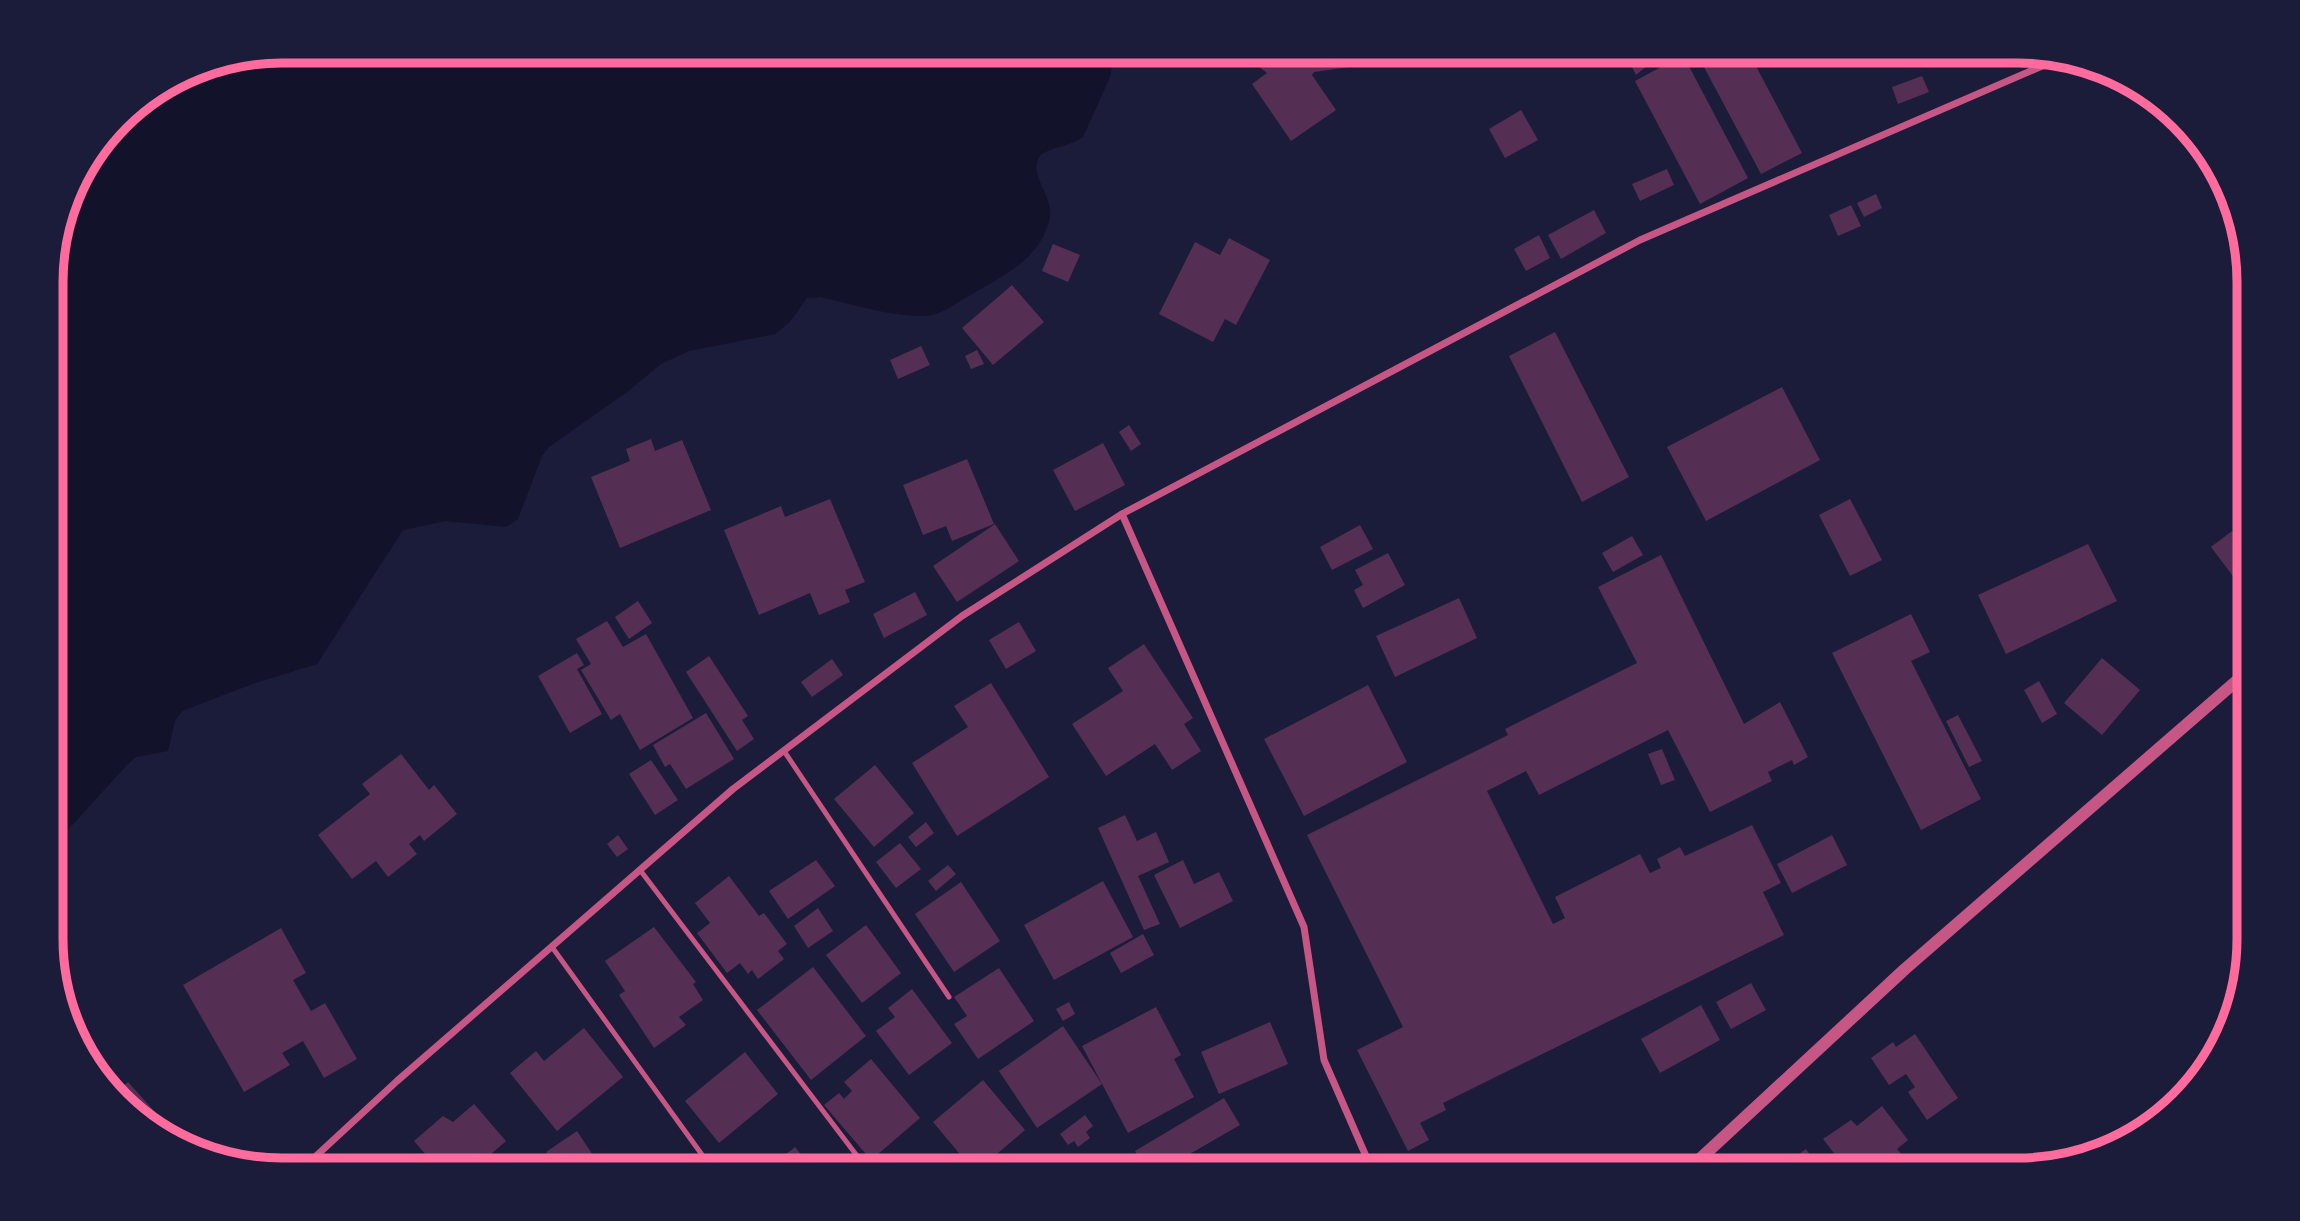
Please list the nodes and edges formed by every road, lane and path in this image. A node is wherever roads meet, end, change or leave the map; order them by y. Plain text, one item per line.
1 (2045, 65) edge
2 (1122, 514) junction
3 (2237, 681) edge
4 (784, 751) junction
5 (640, 870) junction
6 (552, 947) junction
7 (949, 997) dead end
8 (314, 1158) edge
9 (704, 1158) edge
10 (859, 1158) edge
11 (1368, 1158) edge
12 (1701, 1158) edge

1 - 2 street
2 - 4 street
2 - 11 street
3 - 12 street
4 - 5 street
4 - 7 lane
5 - 6 street
5 - 10 lane
6 - 8 street
6 - 9 lane

